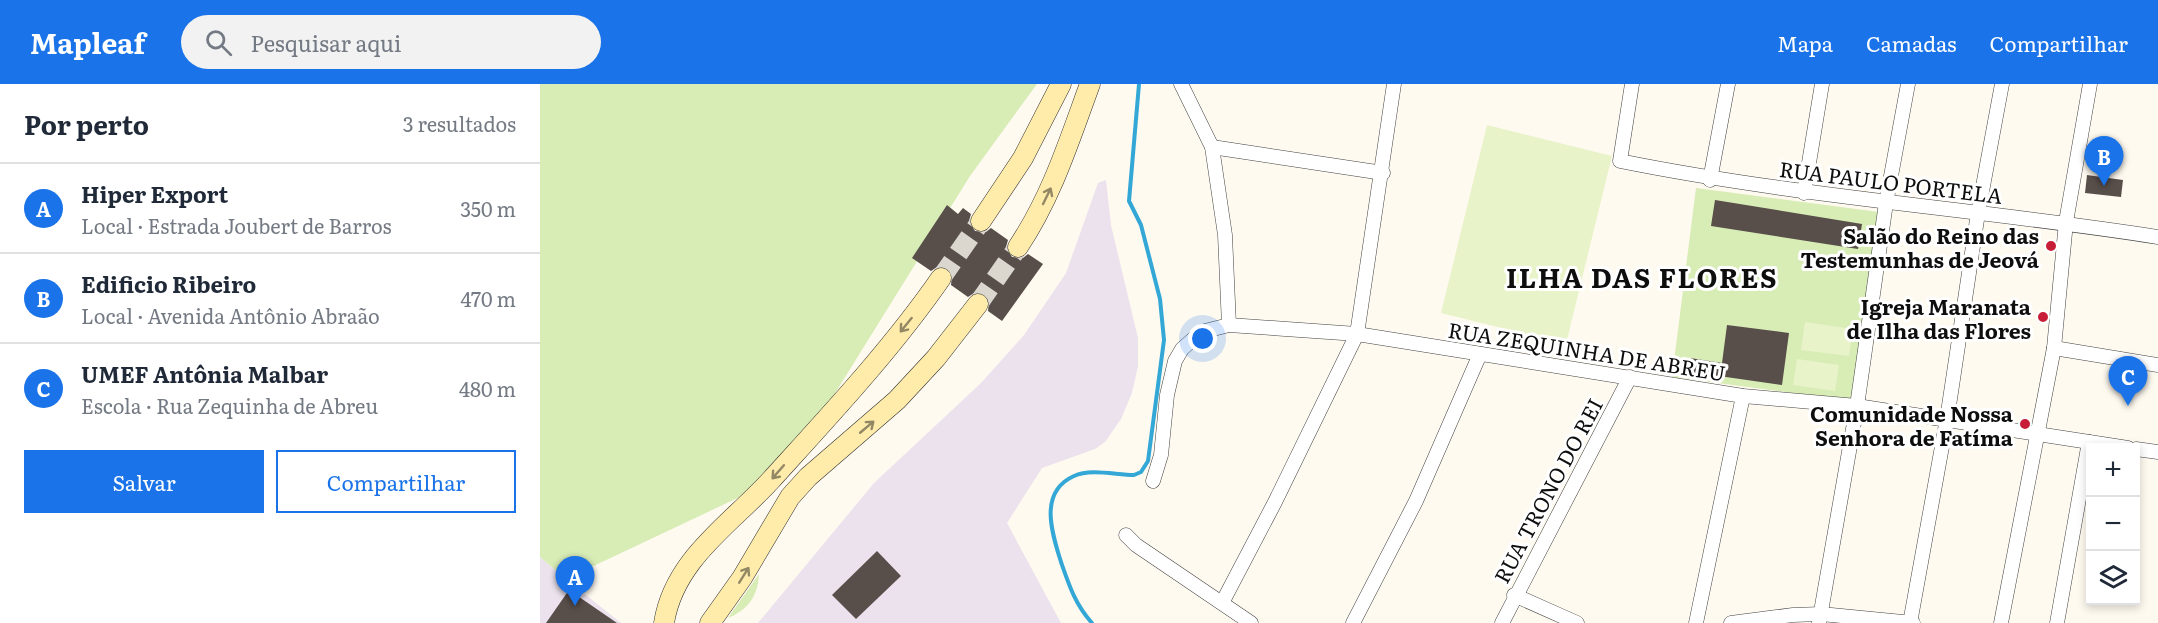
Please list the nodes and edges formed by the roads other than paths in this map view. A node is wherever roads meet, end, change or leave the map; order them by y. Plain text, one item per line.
1 (1061, 84) edge
2 (1090, 84) edge
3 (1181, 84) edge
4 (1394, 84) edge
5 (1632, 84) edge
6 (1728, 84) edge
7 (1822, 84) edge
8 (1908, 84) edge
9 (2002, 84) edge
10 (2090, 84) edge
11 (1212, 147) junction
12 (1383, 173) junction
13 (1710, 180) junction
14 (1804, 193) junction
15 (1886, 203) junction
16 (1978, 213) junction
17 (981, 221) tunnel mouth
18 (2066, 222) junction
19 (2158, 237) edge
20 (1018, 247) tunnel mouth
21 (941, 278) tunnel mouth
22 (978, 304) tunnel mouth
23 (1229, 325) junction
24 (1357, 334) junction
25 (2054, 348) junction
26 (1480, 354) junction
27 (2158, 365) edge
28 (1630, 376) junction
29 (1743, 396) junction
30 (1857, 406) junction
31 (1947, 419) junction
32 (2039, 433) junction
33 (2089, 442) junction
34 (2097, 443) edge
35 (2140, 450) edge
36 (2158, 452) edge
37 (1153, 482) dead end
38 (1126, 535) dead end
39 (1514, 596) junction
40 (1222, 603) junction
41 (1820, 619) edge
42 (664, 623) edge
43 (710, 623) edge
44 (1251, 623) edge
45 (1353, 623) edge
46 (1502, 623) edge
47 (1578, 623) edge
48 (1696, 623) edge
49 (1731, 623) edge
50 (1911, 623) edge
51 (2001, 623) edge
52 (2057, 623) edge

1 - 17 main road
20 -> 2 main road
3 - 11 street
4 - 12 street
5 - 13 street, RUA PAULO PORTELA
6 - 13 street
7 - 14 street
8 - 15 street
9 - 16 street
10 - 18 street
11 - 12 street
11 - 23 street
12 - 24 street
13 - 14 street, RUA PAULO PORTELA
14 - 15 street, RUA PAULO PORTELA
15 - 16 street, RUA PAULO PORTELA
15 - 30 street
16 - 18 street, RUA PAULO PORTELA
16 - 31 street
18 - 19 street, RUA PAULO PORTELA
18 - 25 street
21 -> 42 main road
43 -> 22 main road
23 - 24 street, RUA ZEQUINHA DE ABREU
23 - 37 street, RUA ZEQUINHA DE ABREU
24 - 26 street, RUA ZEQUINHA DE ABREU
24 - 40 street
25 - 27 street
25 - 32 street
26 - 28 street, RUA ZEQUINHA DE ABREU
26 - 45 street
28 - 29 street, RUA ZEQUINHA DE ABREU
28 - 39 street, RUA TRONO DO REI
29 - 30 street, RUA ZEQUINHA DE ABREU
29 - 48 street
30 - 31 street, RUA ZEQUINHA DE ABREU
30 - 41 street
31 - 32 street, RUA ZEQUINHA DE ABREU
31 - 50 street
32 - 33 street, RUA ZEQUINHA DE ABREU
32 - 51 street
33 - 34 street, RUA ZEQUINHA DE ABREU
33 - 52 street
35 - 36 street
38 - 40 street
39 - 46 street, RUA TRONO DO REI
39 - 47 street
40 - 44 street
41 - 49 street
41 - 50 street

